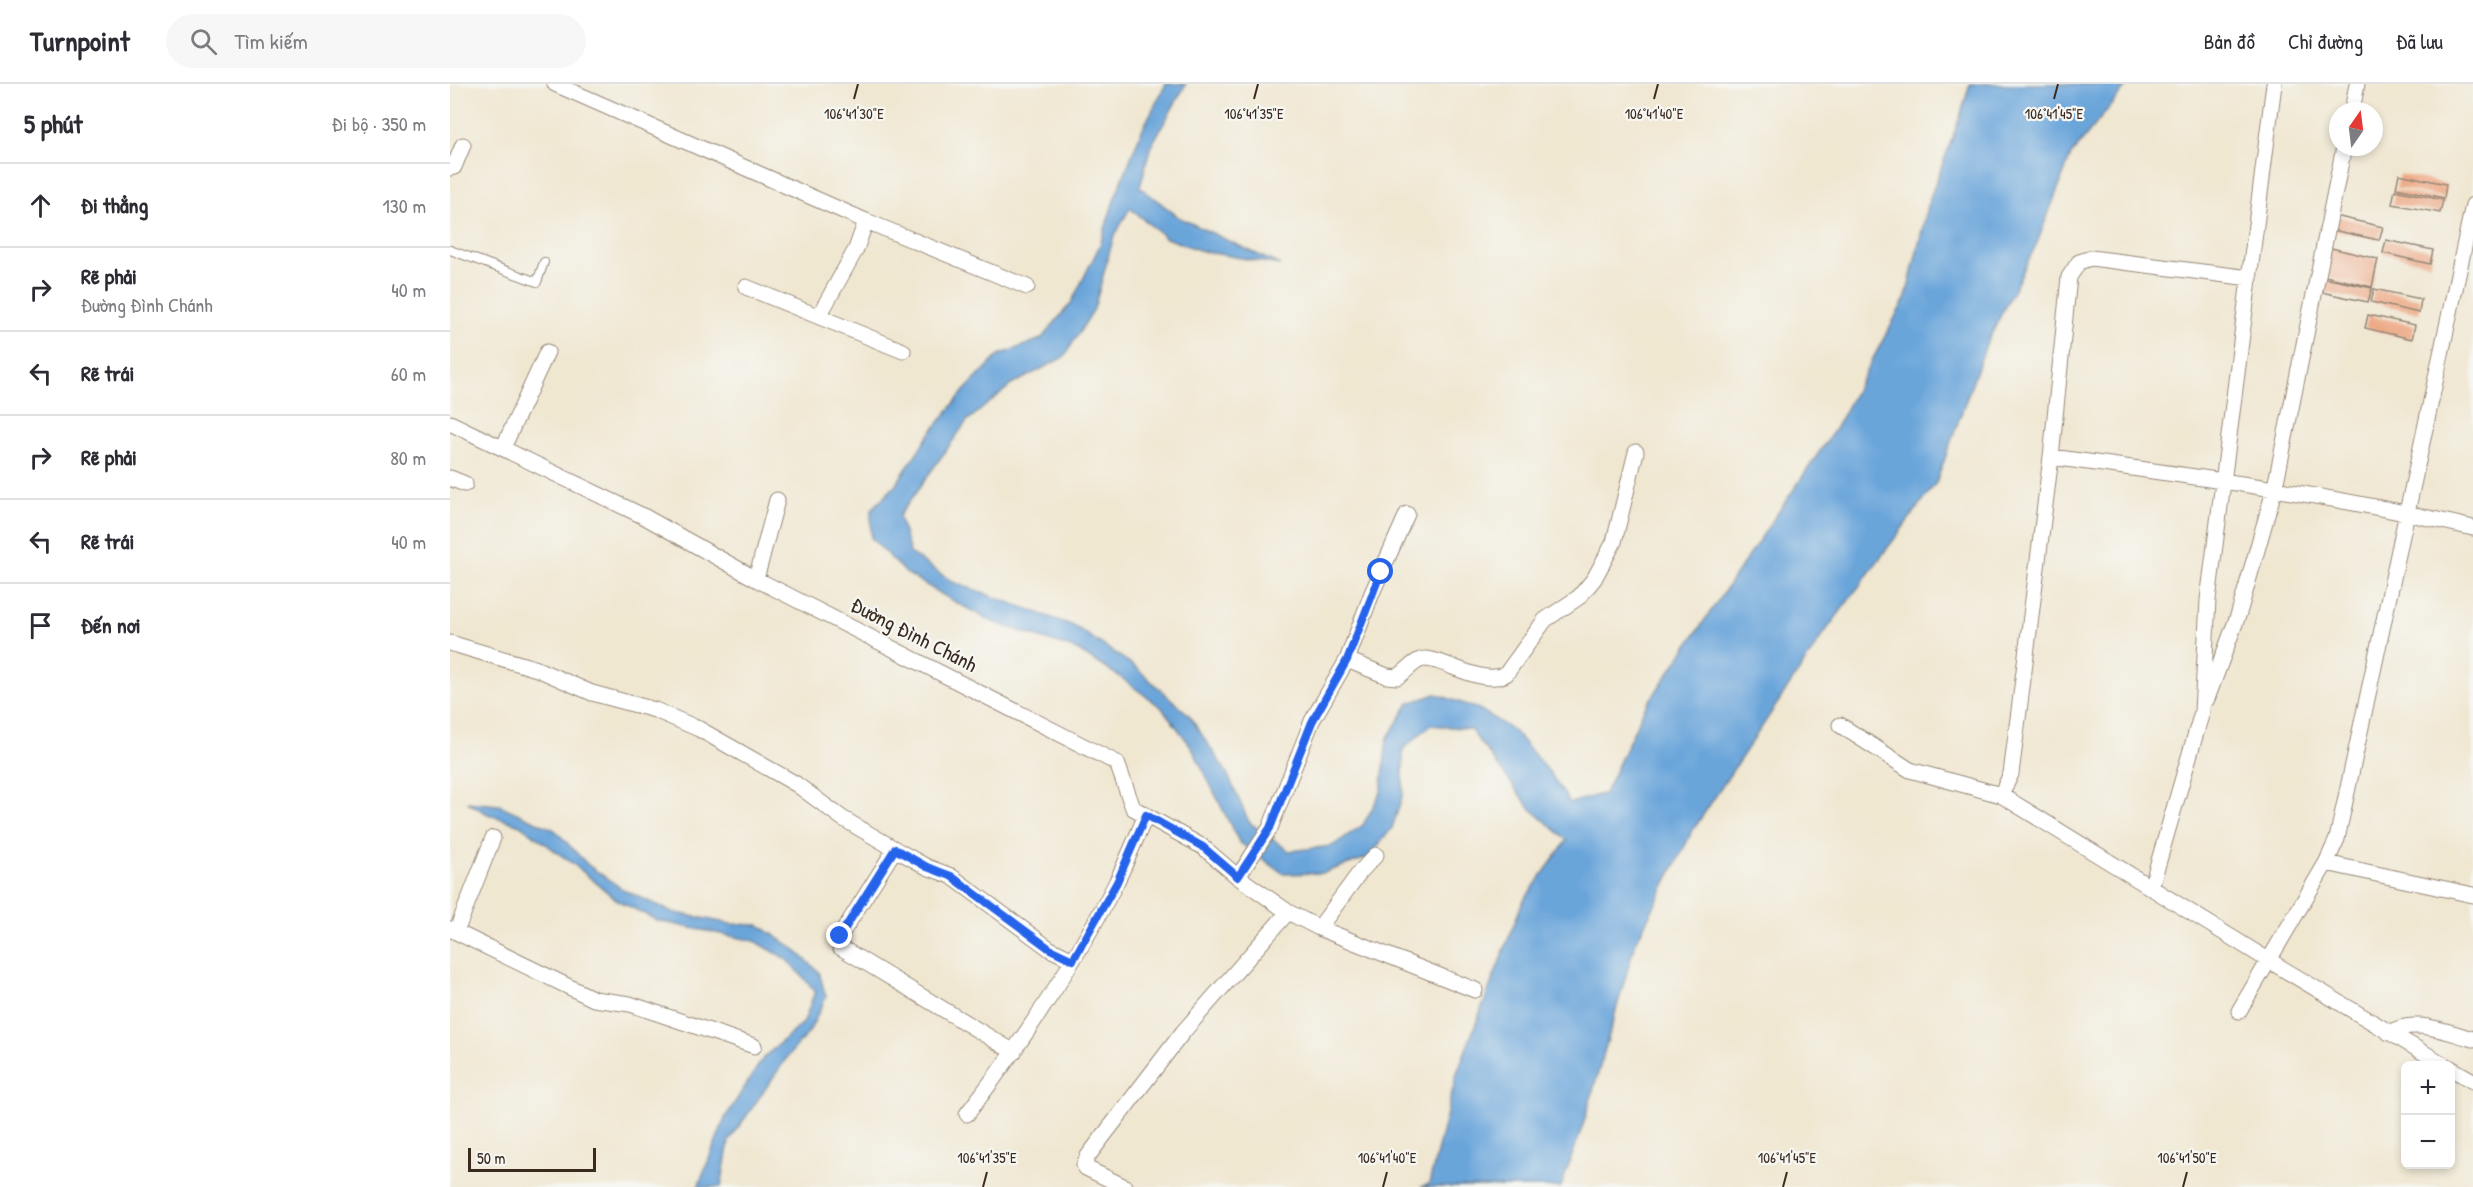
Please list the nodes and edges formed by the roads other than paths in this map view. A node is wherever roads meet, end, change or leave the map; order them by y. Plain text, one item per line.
1 (555, 84) edge
2 (2274, 84) edge
3 (2357, 84) edge
4 (2354, 102) edge
5 (462, 145) dead end
6 (2342, 156) edge
7 (450, 168) edge
8 (2473, 205) edge
9 (866, 221) junction
10 (450, 250) edge
11 (544, 262) dead end
12 (2250, 278) junction
13 (746, 286) dead end
14 (1027, 287) dead end
15 (819, 316) junction
16 (903, 351) dead end
17 (547, 352) dead end
18 (450, 423) edge
19 (503, 448) junction
20 (1636, 452) dead end
21 (2051, 457) junction
22 (450, 478) edge
23 (2222, 480) junction
24 (465, 484) dead end
25 (2275, 488) junction
26 (777, 500) dead end
27 (2408, 513) junction
28 (1407, 514) dead end
29 (2473, 528) edge
30 (756, 579) junction
31 (450, 643) edge
32 (1347, 660) junction
33 (2202, 712) junction
34 (1840, 725) dead end
35 (2001, 795) junction
36 (1146, 815) junction
37 (493, 838) dead end
38 (895, 849) junction
39 (1376, 855) dead end
40 (2326, 863) junction
41 (1238, 877) junction
42 (2151, 888) junction
43 (2473, 895) edge
44 (1288, 912) junction
45 (1319, 928) junction
46 (453, 930) edge
47 (1073, 960) junction
48 (2268, 960) junction
49 (1475, 990) dead end
50 (2238, 1011) dead end
51 (2390, 1033) junction
52 (2473, 1039) edge
53 (754, 1046) dead end
54 (1014, 1052) junction
55 (2439, 1061) edge
56 (2455, 1070) edge
57 (2473, 1081) edge
58 (967, 1114) dead end
59 (1125, 1187) edge

1 - 9 street
2 - 12 street
3 - 4 street
5 - 7 street
6 - 25 street
8 - 27 street
9 - 14 street
9 - 15 street
10 - 11 lane
12 - 21 street
12 - 23 street
13 - 15 street
15 - 16 street
17 - 19 street
18 - 19 street, Đường Đình Chánh
19 - 30 street, Đường Đình Chánh
20 - 32 street
21 - 23 street
21 - 35 street
22 - 24 street
23 - 25 street
23 - 33 street
25 - 27 street
25 - 33 street
26 - 30 street
27 - 29 street
27 - 40 street
28 - 32 street
30 - 36 street, Đường Đình Chánh
31 - 38 street
32 - 41 street
33 - 42 street
34 - 35 street
35 - 42 street
36 - 41 street, Đường Đình Chánh
36 - 47 street
37 - 46 street
38 - 47 street
38 - 54 street
39 - 45 street
40 - 43 street
40 - 48 street
41 - 44 street, Đường Đình Chánh
42 - 48 street
44 - 45 street, Đường Đình Chánh
44 - 59 street
45 - 49 street, Đường Đình Chánh
46 - 53 street
47 - 54 street
48 - 50 street
48 - 51 street
51 - 52 street
51 - 55 street
54 - 58 street
56 - 57 street

